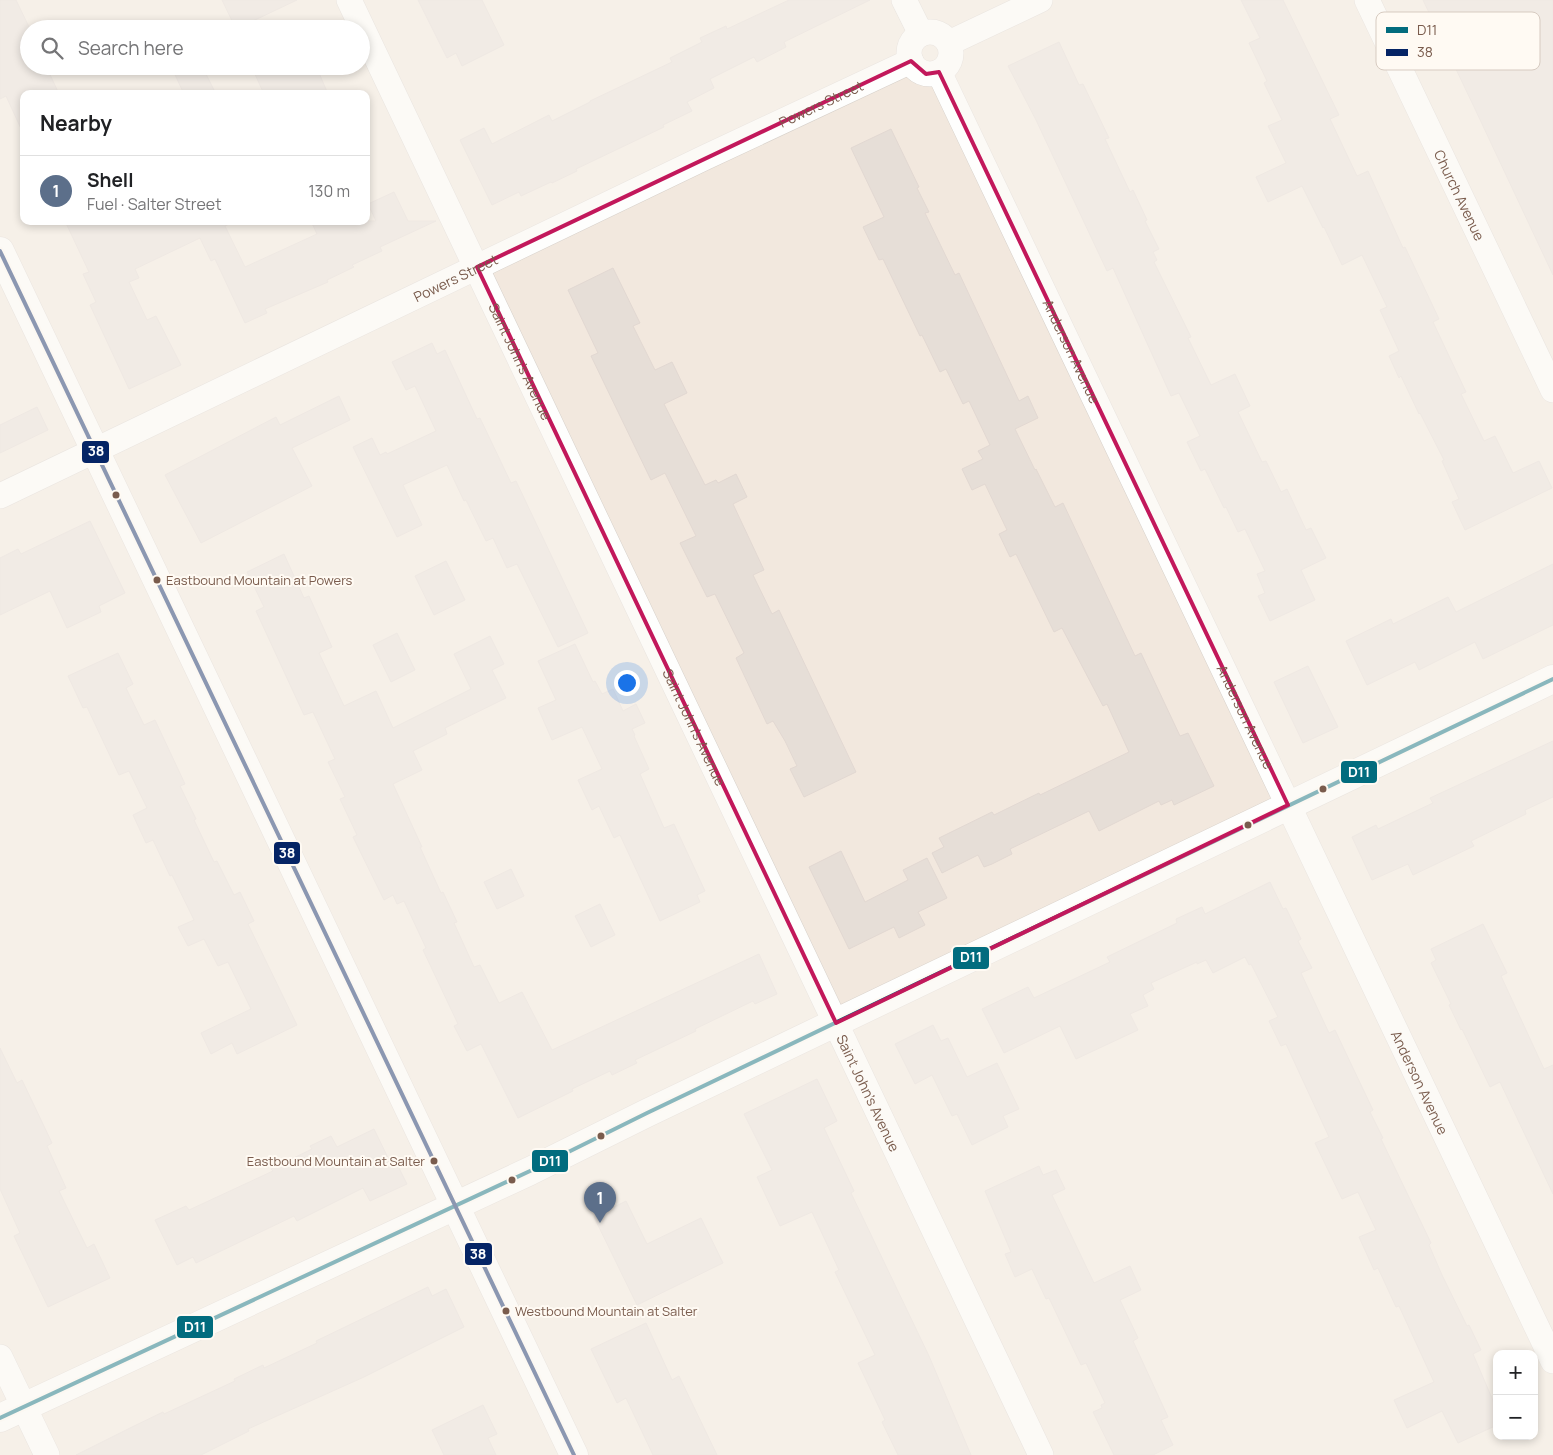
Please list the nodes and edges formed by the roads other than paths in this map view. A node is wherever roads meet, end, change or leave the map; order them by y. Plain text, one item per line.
1 (349, 0) edge
2 (904, 0) edge
3 (1040, 0) edge
4 (1367, 0) edge
5 (1376, 19) edge
6 (359, 20) edge
7 (921, 34) junction
8 (949, 43) junction
9 (370, 44) edge
10 (912, 62) junction
11 (1400, 70) edge
12 (939, 72) junction
13 (0, 251) edge
14 (477, 267) junction
15 (1553, 390) edge
16 (95, 450) junction
17 (0, 496) edge
18 (1553, 679) edge
19 (1288, 805) junction
20 (836, 1023) junction
21 (455, 1205) junction
22 (0, 1357) edge
23 (1553, 1361) edge
24 (12, 1412) edge
25 (47, 1455) edge
26 (574, 1455) edge
27 (1041, 1455) edge

1 - 6 street, Saint John's Avenue
2 - 7 street
3 - 8 street
4 - 5 street, Church Avenue
7 - 8 street
7 - 10 street
8 - 12 street
9 - 14 street, Saint John's Avenue
10 - 12 street
10 - 14 street, Powers Street
11 - 15 street, Church Avenue
12 - 19 street, Anderson Avenue
13 - 16 main road
14 - 16 street, Powers Street
14 - 20 street, Saint John's Avenue
16 - 17 street, Powers Street
16 - 21 main road
18 - 19 main road
19 - 20 main road
19 - 23 street, Anderson Avenue
20 - 21 main road
20 - 27 street, Saint John's Avenue
21 - 24 main road
21 - 26 main road
22 - 24 street
24 - 25 street

